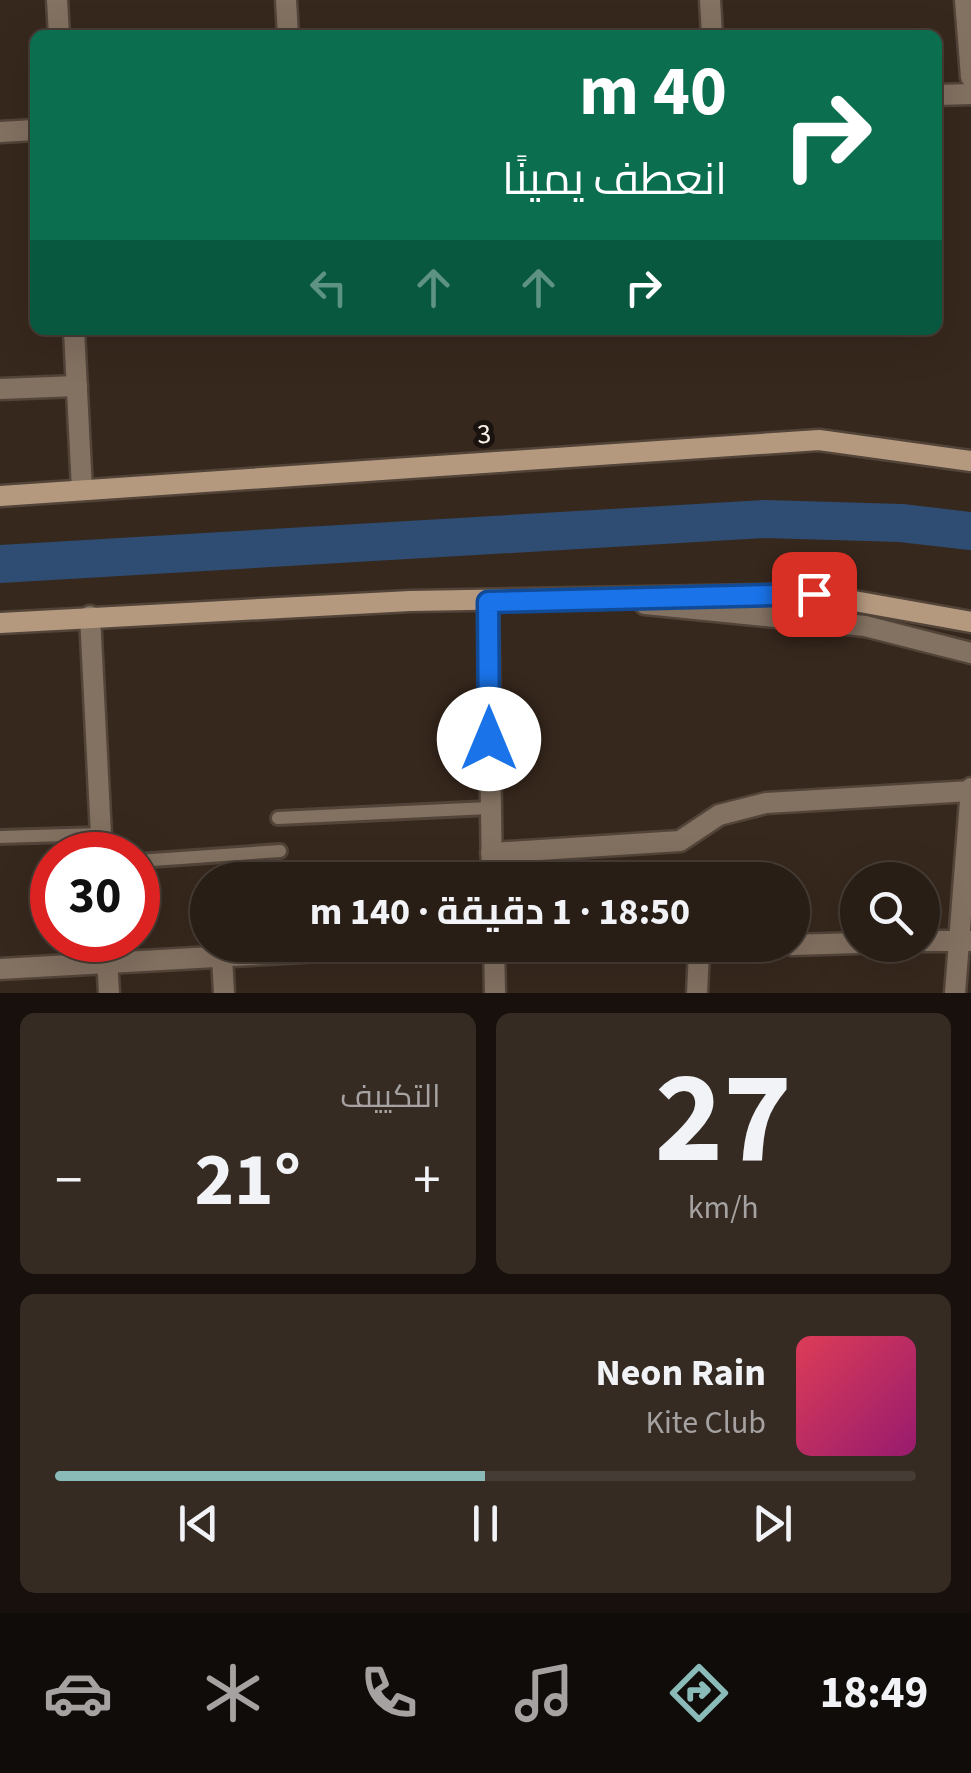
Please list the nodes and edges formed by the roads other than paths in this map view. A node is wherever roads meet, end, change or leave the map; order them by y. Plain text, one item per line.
1 (58, 0) edge
2 (286, 0) edge
3 (710, 0) edge
4 (965, 0) edge
5 (59, 30) edge
6 (288, 30) edge
7 (712, 30) edge
8 (971, 76) edge
9 (971, 94) edge
10 (942, 95) edge
11 (30, 130) edge
12 (0, 132) edge
13 (74, 335) edge
14 (77, 386) junction
15 (0, 389) edge
16 (971, 461) edge
17 (82, 490) junction
18 (0, 496) edge
19 (598, 599) junction
20 (488, 602) junction
21 (90, 616) junction
22 (971, 622) edge
23 (0, 623) edge
24 (971, 653) edge
25 (971, 790) edge
26 (489, 808) junction
27 (278, 818) dead end
28 (101, 832) edge
29 (0, 836) edge
30 (30, 839) edge
31 (280, 851) dead end
32 (491, 852) junction
33 (160, 859) edge
34 (491, 862) edge
35 (940, 941) edge
36 (966, 941) edge
37 (810, 944) edge
38 (840, 944) edge
39 (190, 958) edge
40 (222, 962) edge
41 (494, 962) edge
42 (698, 962) edge
43 (107, 963) junction
44 (0, 970) edge
45 (109, 993) edge
46 (224, 993) edge
47 (495, 993) edge
48 (696, 993) edge
49 (955, 993) edge

1 - 5 street
2 - 6 street
3 - 7 street
4 - 8 street
9 - 10 street
11 - 12 street
13 - 14 street
14 - 15 street
14 - 17 street
16 - 17 street, 3
17 - 18 street, 3
19 - 20 street
19 - 22 street
19 - 24 street
20 - 21 street
20 - 26 street
21 - 23 street
21 - 28 street
25 - 32 street
25 - 36 street
26 - 27 lane
26 - 32 street
29 - 30 lane
31 - 33 lane
32 - 34 street
35 - 36 street
36 - 49 street
37 - 38 street
39 - 43 street
40 - 46 street
41 - 47 street
42 - 48 street
43 - 44 street
43 - 45 street

